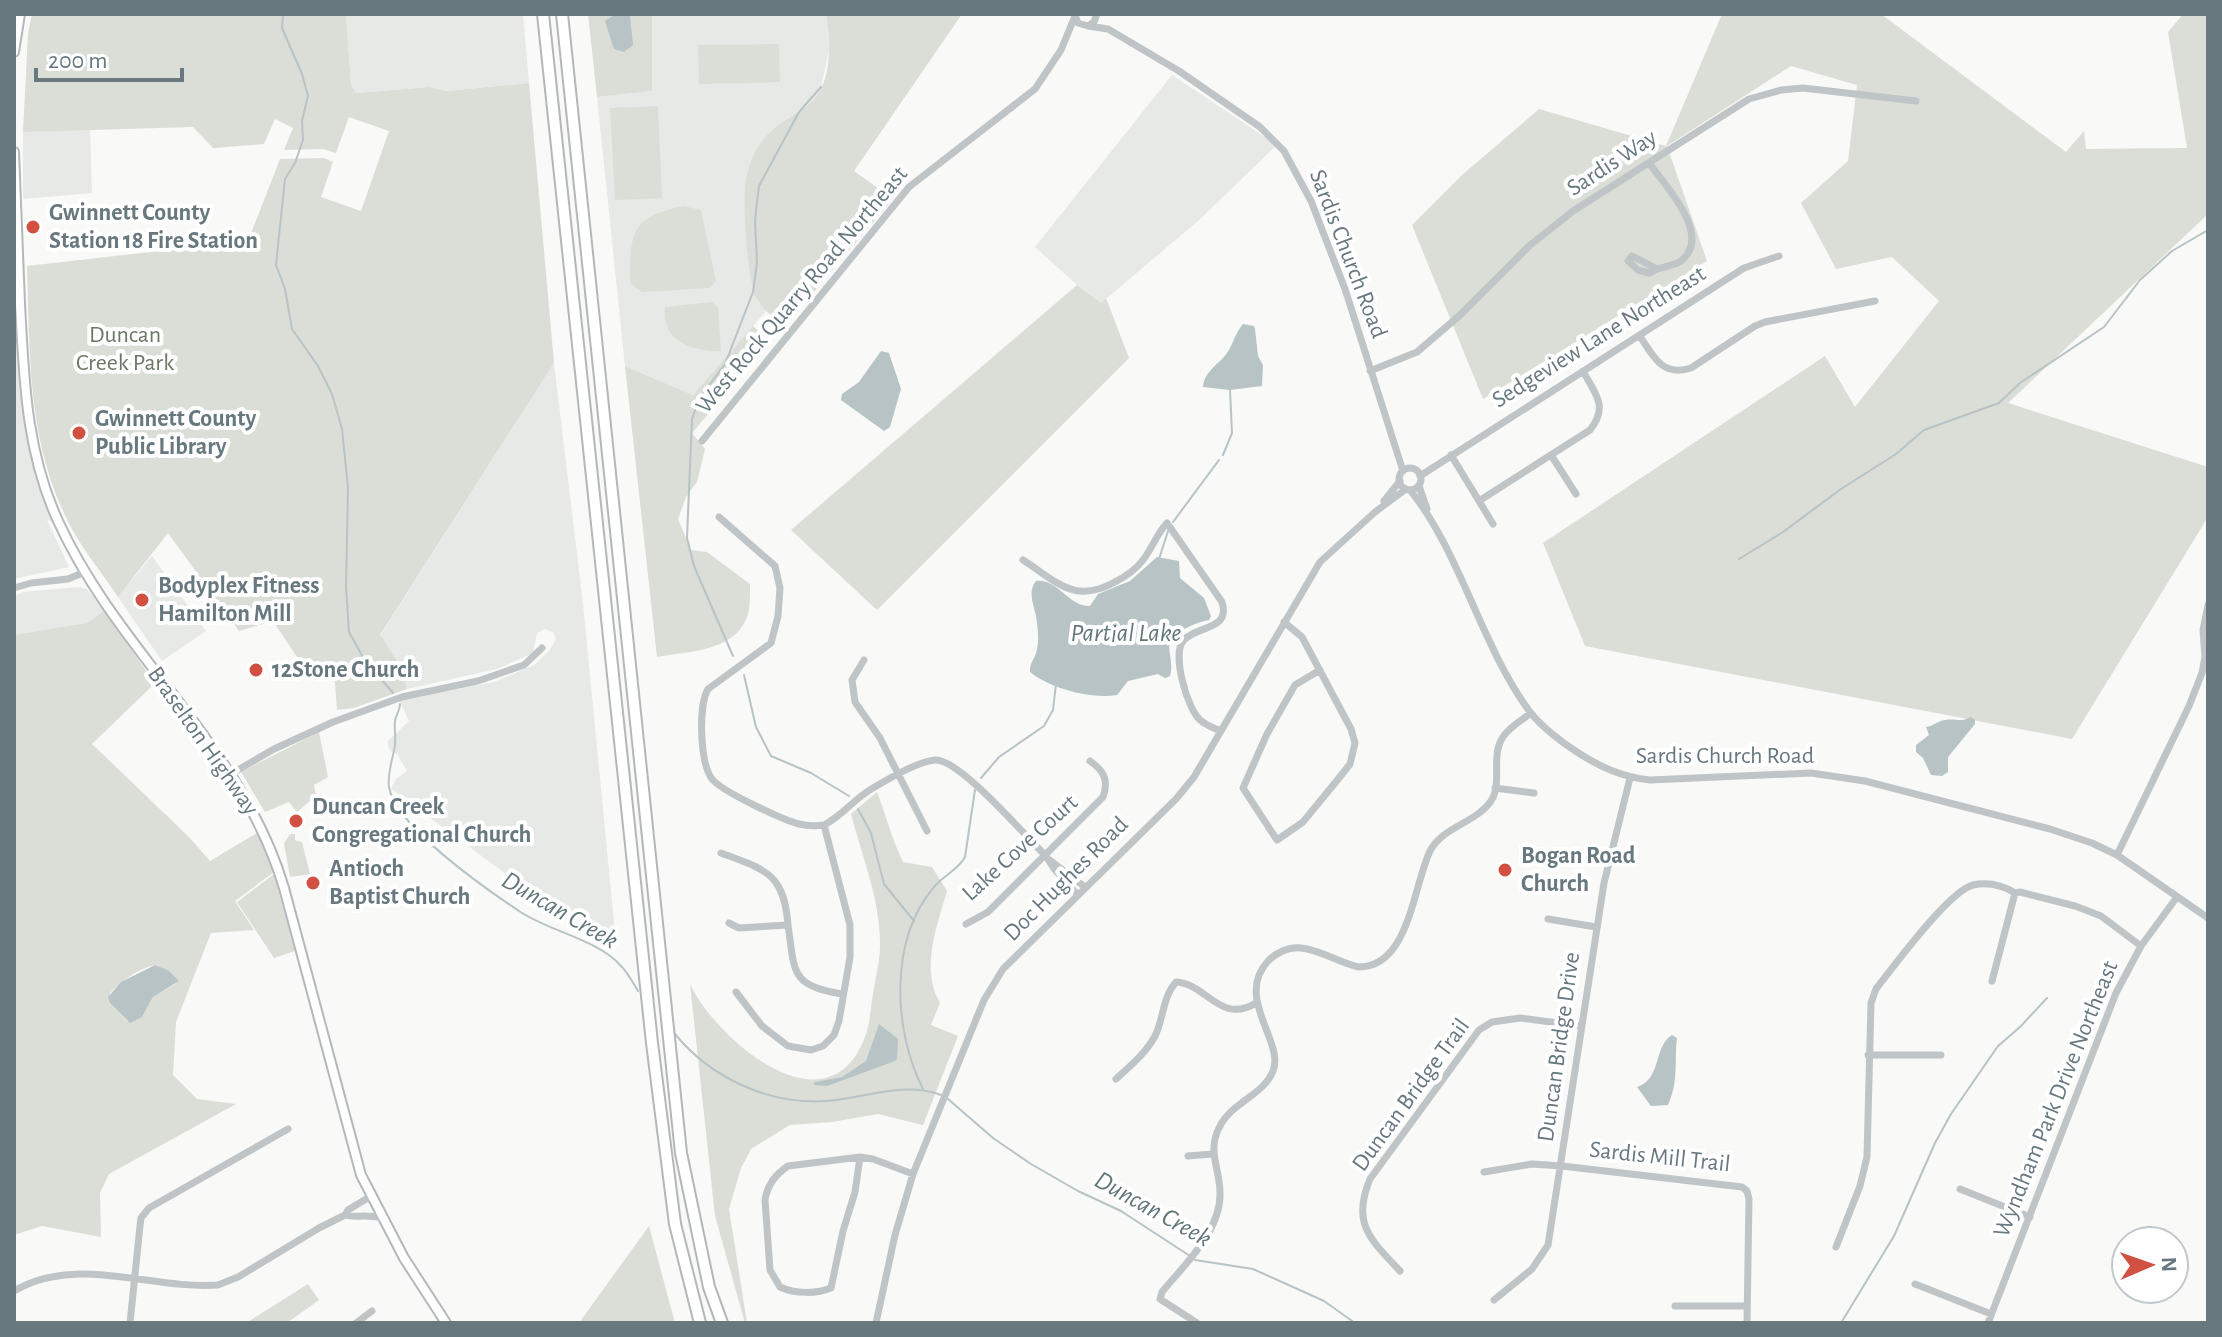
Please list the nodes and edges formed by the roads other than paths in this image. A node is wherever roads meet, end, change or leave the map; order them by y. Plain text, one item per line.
1 (20, 14) edge
2 (543, 14) edge
3 (562, 14) edge
4 (1075, 15) edge
5 (1097, 15) edge
6 (1086, 26) junction
7 (1108, 29) junction
8 (1070, 35) junction
9 (14, 52) edge
10 (1916, 101) dead end
11 (14, 152) edge
12 (1649, 163) junction
13 (1779, 256) dead end
14 (16, 258) edge
15 (1657, 269) dead end
16 (1875, 301) dead end
17 (1640, 336) junction
18 (1370, 371) junction
19 (1583, 371) junction
20 (702, 441) dead end
21 (1551, 455) junction
22 (1448, 457) junction
23 (1412, 472) junction
24 (1400, 481) junction
25 (1419, 486) junction
26 (1408, 490) junction
27 (1576, 494) dead end
28 (1479, 501) junction
29 (1375, 512) junction
30 (719, 517) dead end
31 (1493, 524) dead end
32 (1437, 533) junction
33 (1023, 560) dead end
34 (85, 572) junction
35 (14, 588) edge
36 (2208, 605) edge
37 (1284, 622) junction
38 (542, 648) dead end
39 (2206, 658) edge
40 (864, 660) dead end
41 (1320, 670) junction
42 (1531, 713) junction
43 (1221, 731) junction
44 (1090, 761) dead end
45 (231, 774) junction
46 (898, 776) junction
47 (1630, 778) junction
48 (1495, 788) junction
49 (1534, 793) dead end
50 (824, 825) junction
51 (927, 831) dead end
52 (721, 853) dead end
53 (2117, 855) junction
54 (1046, 856) junction
55 (1085, 887) junction
56 (2015, 893) junction
57 (1077, 894) junction
58 (2177, 897) junction
59 (2208, 918) edge
60 (1548, 919) dead end
61 (729, 923) dead end
62 (966, 924) dead end
63 (788, 925) junction
64 (1596, 927) junction
65 (2141, 946) junction
66 (1992, 981) dead end
67 (736, 992) dead end
68 (842, 994) junction
69 (1256, 1003) junction
70 (1581, 1026) junction
71 (1868, 1055) junction
72 (1941, 1055) dead end
73 (1116, 1079) dead end
74 (288, 1129) dead end
75 (1212, 1154) junction
76 (1188, 1156) dead end
77 (860, 1157) junction
78 (1562, 1166) junction
79 (1484, 1172) dead end
80 (913, 1174) junction
81 (1960, 1189) dead end
82 (371, 1196) junction
83 (345, 1215) junction
84 (2030, 1217) junction
85 (382, 1218) junction
86 (1836, 1247) dead end
87 (1400, 1271) dead end
88 (134, 1279) junction
89 (1915, 1284) dead end
90 (14, 1291) edge
91 (1494, 1300) dead end
92 (1675, 1306) dead end
93 (1747, 1306) junction
94 (372, 1311) dead end
95 (1991, 1314) junction
96 (130, 1323) edge
97 (356, 1323) edge
98 (446, 1323) edge
99 (700, 1323) edge
100 (722, 1323) edge
101 (876, 1323) edge
102 (1197, 1323) edge
103 (1747, 1323) edge
104 (1988, 1323) edge

1 - 9 main road
2 - 99 highway
3 - 100 highway
4 - 6 street
4 - 8 street, West Rock Quarry Road Northeast
5 - 6 street, West Rock Quarry Road Northeast
5 - 7 street, Sardis Church Road
6 - 7 street, Sardis Church Road
6 - 8 street, West Rock Quarry Road Northeast
7 - 18 street, Sardis Church Road
8 - 20 street, West Rock Quarry Road Northeast
10 - 12 street, Sardis Way
11 - 14 main road, Braselton Highway
12 - 15 street
12 - 18 street, Sardis Way
13 - 17 street, Sedgeview Lane Northeast
14 - 34 main road, Braselton Highway
16 - 17 street
17 - 19 street, Sedgeview Lane Northeast
18 - 23 street, Sardis Church Road
19 - 21 street
19 - 22 street, Sedgeview Lane Northeast
21 - 27 street
21 - 28 street
22 - 23 street, Sedgeview Lane Northeast
22 - 28 street
23 - 24 street
23 - 25 street
24 - 26 street, Sardis Church Road
24 - 29 street, Doc Hughes Road
25 - 26 street, Doc Hughes Road
25 - 32 street, Sardis Church Road
26 - 29 street, Doc Hughes Road
26 - 32 street, Sardis Church Road
28 - 31 street
29 - 37 street, Doc Hughes Road
30 - 50 street
32 - 42 street, Sardis Church Road
33 - 43 street
34 - 35 street
34 - 45 main road, Braselton Highway
36 - 39 street
37 - 41 street
37 - 43 street, Doc Hughes Road
38 - 45 street
39 - 53 street
40 - 46 street
41 - 41 street
42 - 47 street, Sardis Church Road
42 - 48 street
43 - 55 street, Doc Hughes Road
44 - 54 street, Lake Cove Court
45 - 82 main road, Braselton Highway
46 - 50 street
46 - 51 street
46 - 54 street
47 - 53 street, Sardis Church Road
47 - 64 street, Duncan Bridge Drive
48 - 49 street
48 - 69 street
50 - 68 street
52 - 63 street
53 - 58 street, Sardis Church Road
54 - 55 street
54 - 57 street
54 - 62 street, Lake Cove Court
55 - 57 street, Doc Hughes Road
56 - 65 street
56 - 66 street
56 - 71 street
57 - 80 street, Doc Hughes Road
58 - 59 street, Sardis Church Road
58 - 65 street, Wyndham Park Drive Northeast
60 - 64 street
61 - 63 street
63 - 68 street
64 - 70 street, Duncan Bridge Drive
65 - 84 street, Wyndham Park Drive Northeast
67 - 68 street
69 - 73 street
69 - 75 street
70 - 78 street, Duncan Bridge Drive
70 - 87 street, Duncan Bridge Trail
71 - 72 street
71 - 86 street
74 - 88 street
75 - 76 street
75 - 102 street
77 - 77 street
77 - 80 street
78 - 79 street, Sardis Mill Trail
78 - 91 street, Duncan Bridge Drive
78 - 93 street, Sardis Mill Trail
80 - 101 street, Doc Hughes Road
81 - 84 street
82 - 83 street
82 - 85 main road, Braselton Highway
83 - 85 street
83 - 88 street
84 - 95 street, Wyndham Park Drive Northeast
85 - 98 main road, Braselton Highway
88 - 90 street
88 - 96 street
89 - 95 street
92 - 93 street
93 - 103 street, Sardis Mill Trail
94 - 97 street
95 - 104 street, Wyndham Park Drive Northeast

